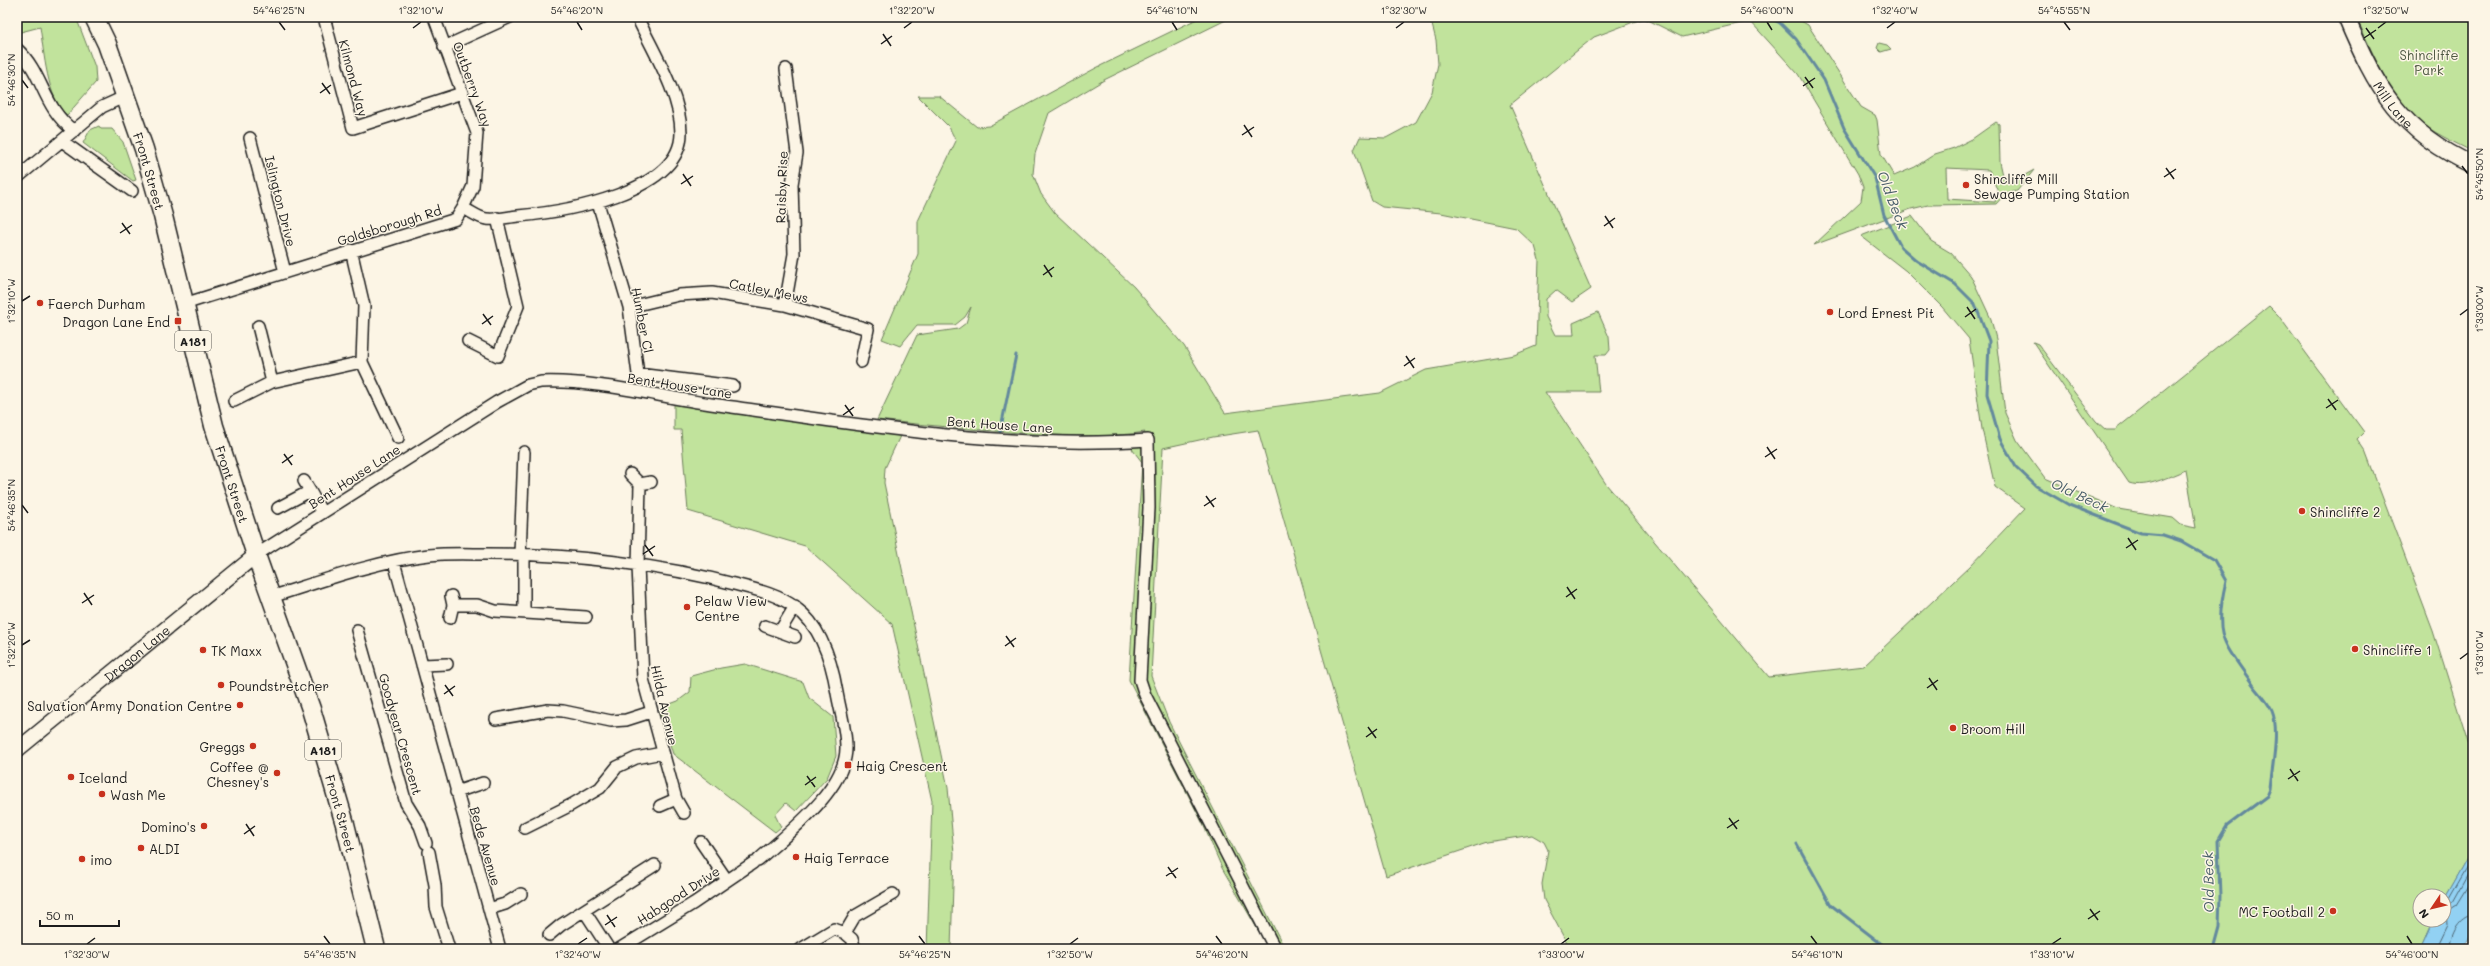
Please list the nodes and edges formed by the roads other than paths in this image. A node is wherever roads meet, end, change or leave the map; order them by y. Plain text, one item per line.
1 (94, 17) edge
2 (324, 17) edge
3 (434, 17) edge
4 (510, 17) edge
5 (637, 17) edge
6 (2346, 17) edge
7 (444, 46) junction
8 (17, 49) edge
9 (786, 70) dead end
10 (462, 94) junction
11 (126, 96) junction
12 (74, 131) junction
13 (250, 138) dead end
14 (62, 141) junction
15 (2473, 165) edge
16 (17, 178) edge
17 (132, 192) dead end
18 (598, 203) junction
19 (463, 208) junction
20 (497, 218) junction
21 (351, 250) junction
22 (284, 272) junction
23 (184, 304) junction
24 (785, 305) junction
25 (629, 307) junction
26 (258, 326) dead end
27 (468, 342) dead end
28 (362, 362) junction
29 (861, 362) dead end
30 (272, 382) junction
31 (733, 386) dead end
32 (234, 401) dead end
33 (398, 438) dead end
34 (524, 452) dead end
35 (630, 474) dead end
36 (304, 481) dead end
37 (310, 491) junction
38 (278, 508) dead end
39 (322, 513) junction
40 (522, 554) junction
41 (256, 555) junction
42 (394, 562) junction
43 (638, 566) junction
44 (271, 597) junction
45 (799, 610) junction
46 (524, 613) junction
47 (586, 617) dead end
48 (450, 618) dead end
49 (765, 626) dead end
50 (357, 630) dead end
51 (780, 631) junction
52 (794, 637) dead end
53 (448, 664) dead end
54 (422, 665) junction
55 (651, 712) junction
56 (496, 719) dead end
57 (17, 750) edge
58 (662, 752) junction
59 (483, 783) dead end
60 (456, 792) junction
61 (676, 799) junction
62 (660, 806) dead end
63 (684, 813) dead end
64 (525, 828) dead end
65 (701, 842) dead end
66 (655, 865) dead end
67 (727, 880) junction
68 (521, 894) dead end
69 (892, 894) dead end
70 (489, 909) junction
71 (585, 912) junction
72 (845, 933) junction
73 (549, 935) dead end
74 (376, 949) edge
75 (450, 949) edge
76 (500, 949) edge
77 (609, 949) edge
78 (619, 949) edge
79 (801, 949) edge
80 (855, 949) edge
81 (1275, 949) edge

1 - 11 main road, Front Street / A181
2 - 10 street, Kilmond Way
3 - 7 street, Outberry Way
4 - 7 street
5 - 18 street
6 - 15 main road, Mill Lane
7 - 10 street, Outberry Way
8 - 12 street
9 - 24 street, Raisby Rise
10 - 19 street, Outberry Way
11 - 12 street
11 - 23 main road, Front Street / A181
12 - 14 street
13 - 22 street, Islington Drive
14 - 16 street
14 - 17 street
18 - 20 street
18 - 25 street, Humber Cl
19 - 20 street
19 - 21 street, Goldsborough Rd
20 - 27 street
21 - 22 street, Goldsborough Rd
21 - 28 street
22 - 23 street, Goldsborough Rd
23 - 41 main road, Front Street / A181
24 - 25 street, Catley Mews
24 - 29 street, Catley Mews
25 - 31 street, Humber Cl
26 - 30 street
28 - 30 street
28 - 33 street
30 - 32 street
34 - 40 street
35 - 43 street, Hilda Avenue
36 - 37 street
37 - 38 street
37 - 39 street
39 - 41 street, Bent House Lane
39 - 81 street, Bent House Lane
40 - 42 street
40 - 43 street
40 - 46 street
41 - 44 main road, Front Street / A181
41 - 57 street, Dragon Lane
42 - 44 street
42 - 54 street, Bede Avenue
43 - 45 street
43 - 55 street, Hilda Avenue
44 - 74 main road, Front Street / A181
45 - 51 street
45 - 67 street, Habgood Drive
46 - 47 street
46 - 48 street
49 - 51 street
50 - 75 street, Goodyear Crescent
51 - 52 street
53 - 54 street
54 - 60 street, Bede Avenue
55 - 56 street
55 - 58 street, Hilda Avenue
58 - 61 street, Hilda Avenue
58 - 64 street
59 - 60 street
60 - 70 street, Bede Avenue
61 - 62 street
61 - 63 street, Hilda Avenue
65 - 67 street
66 - 71 street
67 - 78 street, Habgood Drive
68 - 70 street, Bede Avenue
69 - 72 street
70 - 76 street, Bede Avenue
71 - 73 street
71 - 77 street
72 - 79 street
72 - 80 street

